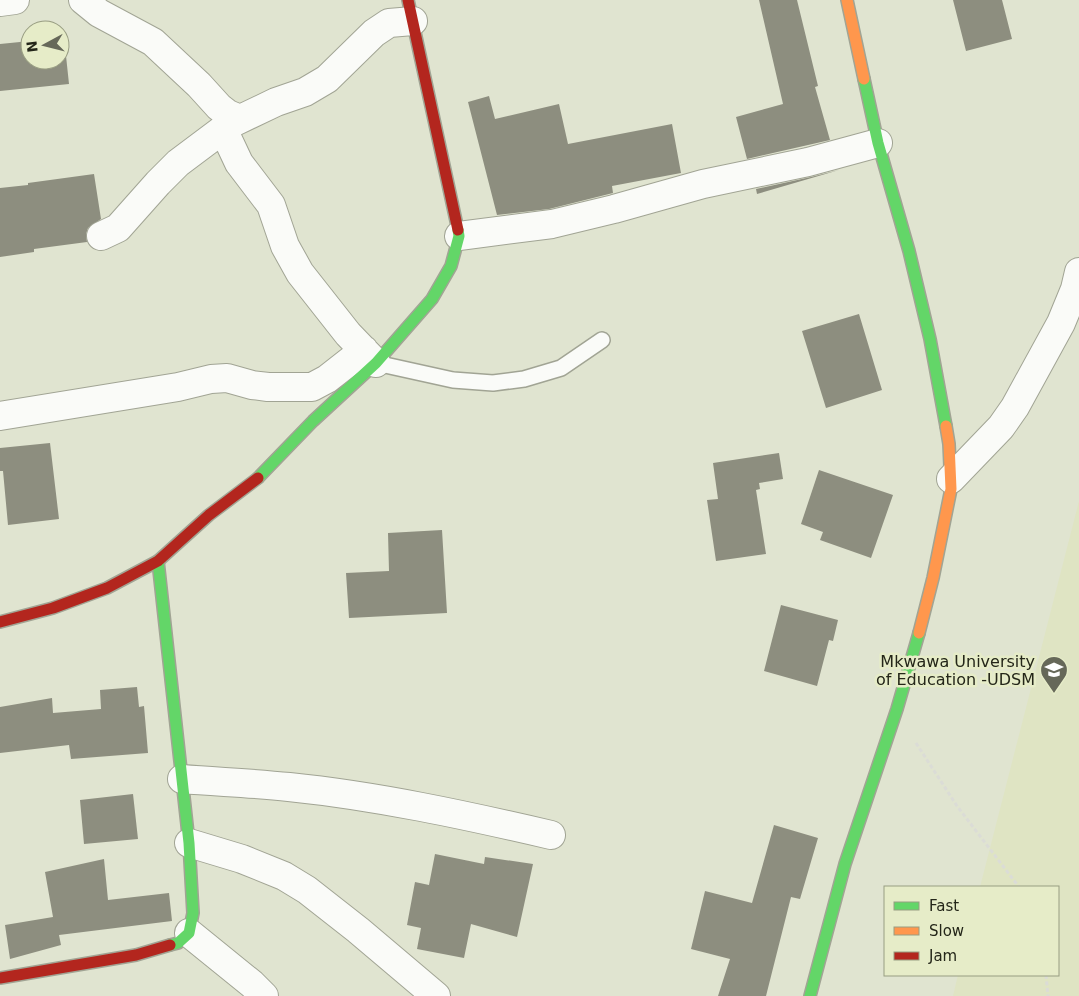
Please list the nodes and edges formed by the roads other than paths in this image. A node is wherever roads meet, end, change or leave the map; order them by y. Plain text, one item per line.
1 (15, 0) edge
2 (83, 0) edge
3 (846, 0) edge
4 (0, 2) edge
5 (411, 11) edge
6 (231, 124) junction
7 (878, 143) junction
8 (101, 236) dead end
9 (459, 236) junction
10 (1079, 272) edge
11 (602, 340) dead end
12 (370, 357) junction
13 (0, 416) edge
14 (951, 479) junction
15 (158, 561) junction
16 (0, 622) edge
17 (182, 779) junction
18 (551, 835) dead end
19 (189, 843) junction
20 (190, 932) junction
21 (0, 978) edge
22 (264, 996) edge
23 (436, 996) edge
24 (810, 996) edge

1 - 4 street
2 - 6 street
3 - 7 street
5 - 6 street
5 - 9 street
6 - 8 street
6 - 12 street
7 - 9 street
7 - 14 street
9 - 12 street
10 - 14 street
11 - 12 lane
12 - 13 street
12 - 15 street
14 - 24 street
15 - 16 street
15 - 17 street
17 - 18 street
17 - 19 street
19 - 20 street
19 - 23 street
20 - 21 street
20 - 22 street

